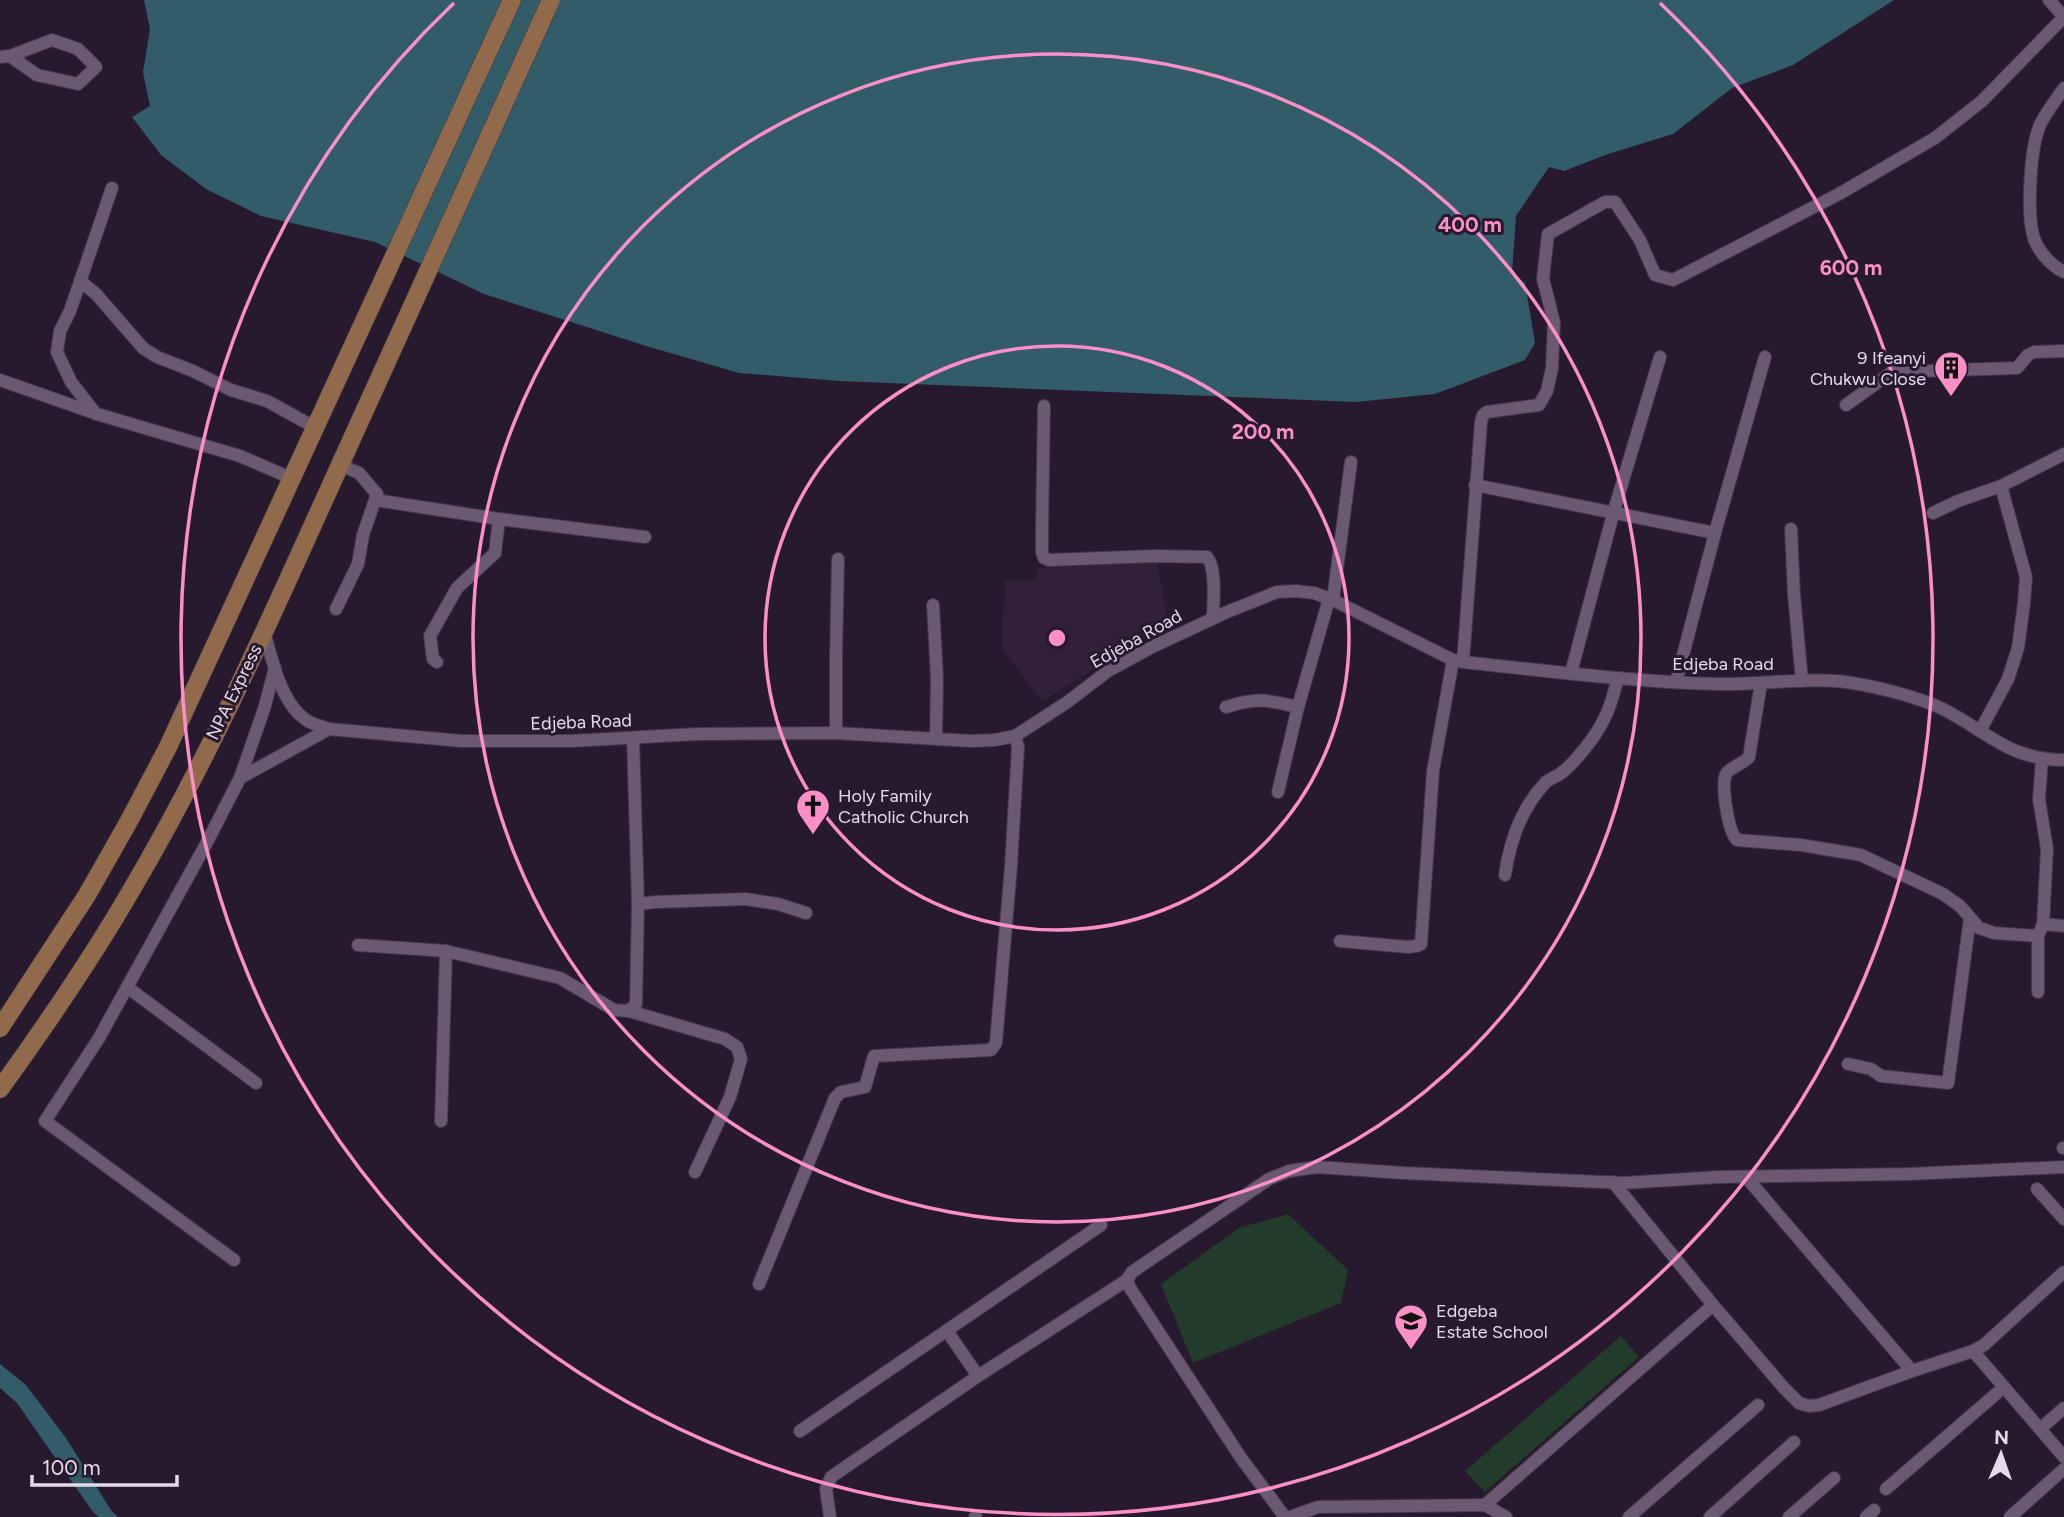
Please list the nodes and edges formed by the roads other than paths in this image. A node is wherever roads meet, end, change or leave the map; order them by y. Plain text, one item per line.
1 (512, 0) edge
2 (551, 0) edge
3 (2049, 0) edge
4 (5, 56) edge
5 (2064, 88) edge
6 (112, 188) dead end
7 (2064, 272) edge
8 (80, 281) junction
9 (2064, 351) edge
10 (1765, 356) dead end
11 (1660, 357) dead end
12 (0, 380) edge
13 (1846, 405) dead end
14 (1044, 406) dead end
15 (97, 414) junction
16 (316, 428) junction
17 (2064, 454) edge
18 (1351, 462) dead end
19 (340, 466) junction
20 (293, 479) junction
21 (1475, 485) junction
22 (2001, 486) junction
23 (375, 500) junction
24 (1933, 513) dead end
25 (1614, 514) junction
26 (499, 519) junction
27 (1791, 529) dead end
28 (1715, 533) junction
29 (645, 537) dead end
30 (838, 559) dead end
31 (1331, 600) junction
32 (933, 606) dead end
33 (336, 609) dead end
34 (1213, 618) junction
35 (264, 631) junction
36 (1458, 661) junction
37 (437, 662) dead end
38 (275, 667) junction
39 (1571, 673) junction
40 (1618, 678) junction
41 (1802, 681) junction
42 (1676, 682) junction
43 (1761, 682) junction
44 (1226, 707) dead end
45 (1298, 707) junction
46 (329, 729) junction
47 (1980, 732) junction
48 (836, 733) junction
49 (1015, 736) junction
50 (634, 738) junction
51 (936, 738) junction
52 (2042, 759) junction
53 (2064, 760) edge
54 (240, 778) junction
55 (1278, 792) dead end
56 (1505, 874) dead end
57 (638, 904) junction
58 (806, 913) dead end
59 (1970, 918) junction
60 (2064, 926) edge
61 (2040, 930) junction
62 (1340, 941) dead end
63 (358, 945) dead end
64 (446, 951) junction
65 (127, 987) junction
66 (2038, 992) dead end
67 (629, 1011) junction
68 (0, 1028) edge
69 (1849, 1065) dead end
70 (256, 1083) dead end
71 (0, 1089) edge
72 (441, 1121) dead end
73 (2064, 1167) edge
74 (695, 1172) dead end
75 (1746, 1177) junction
76 (1614, 1182) junction
77 (2036, 1189) dead end
78 (2064, 1219) edge
79 (1101, 1225) dead end
80 (234, 1260) dead end
81 (2064, 1272) edge
82 (1127, 1280) junction
83 (759, 1284) dead end
84 (1713, 1305) junction
85 (947, 1331) junction
86 (1973, 1351) junction
87 (1912, 1371) junction
88 (978, 1376) junction
89 (2004, 1387) junction
90 (1758, 1405) dead end
91 (2064, 1408) edge
92 (2040, 1429) junction
93 (800, 1431) dead end
94 (1794, 1442) dead end
95 (2064, 1457) edge
96 (2064, 1469) edge
97 (1834, 1478) dead end
98 (1886, 1489) dead end
99 (1485, 1505) junction
100 (830, 1517) edge
101 (1285, 1517) edge
102 (1290, 1517) edge
103 (1506, 1517) edge
104 (1629, 1517) edge
105 (1710, 1517) edge
106 (1789, 1517) edge
107 (2010, 1517) edge

1 - 16 main road, NPA Express
2 - 19 main road, NPA Express
3 - 21 street
4 - 4 street
5 - 7 street
6 - 8 street
8 - 15 street
8 - 16 street
9 - 13 street
10 - 28 street
11 - 25 street
12 - 15 street
14 - 34 street
15 - 20 street
16 - 20 main road, NPA Express
17 - 22 street
18 - 31 street
19 - 23 street
19 - 35 main road, NPA Express
20 - 68 main road, NPA Express
21 - 25 street
21 - 36 street
22 - 24 street
22 - 47 street
23 - 26 street
23 - 33 street
25 - 28 street
25 - 39 street
26 - 29 street
26 - 37 street
27 - 41 street
28 - 42 street
30 - 48 street
31 - 34 street, Edjeba Road
31 - 36 street, Edjeba Road
31 - 45 street
32 - 51 street
34 - 49 street, Edjeba Road
35 - 38 street, Edjeba Road
35 - 71 main road, NPA Express
36 - 39 street, Edjeba Road
36 - 62 street
38 - 46 street, Edjeba Road
38 - 54 street
39 - 40 street, Edjeba Road
40 - 42 street, Edjeba Road
40 - 56 street
41 - 43 street, Edjeba Road
41 - 47 street, Edjeba Road
42 - 43 street, Edjeba Road
43 - 59 street
44 - 45 street
45 - 55 street
46 - 50 street, Edjeba Road
46 - 54 street
47 - 52 street, Edjeba Road
48 - 50 street, Edjeba Road
48 - 51 street, Edjeba Road
49 - 51 street, Edjeba Road
49 - 83 street
50 - 57 street
52 - 53 street, Edjeba Road
52 - 61 street
54 - 65 street
57 - 58 street
57 - 67 street
59 - 61 street
59 - 69 street
60 - 61 street
61 - 66 street
63 - 64 street
64 - 67 street
64 - 72 street
65 - 70 street
65 - 80 street
67 - 74 street
73 - 75 street
75 - 76 street
75 - 87 street
76 - 82 street
76 - 84 street
77 - 78 street
79 - 85 street
81 - 86 street
82 - 88 street
82 - 101 street
84 - 87 street
84 - 99 street
85 - 88 street
85 - 93 street
86 - 87 street
86 - 89 street
88 - 100 street
89 - 92 street
89 - 98 street
90 - 104 street
91 - 92 street
92 - 95 street
94 - 105 street
96 - 107 street
97 - 106 street
99 - 102 street
99 - 103 street

